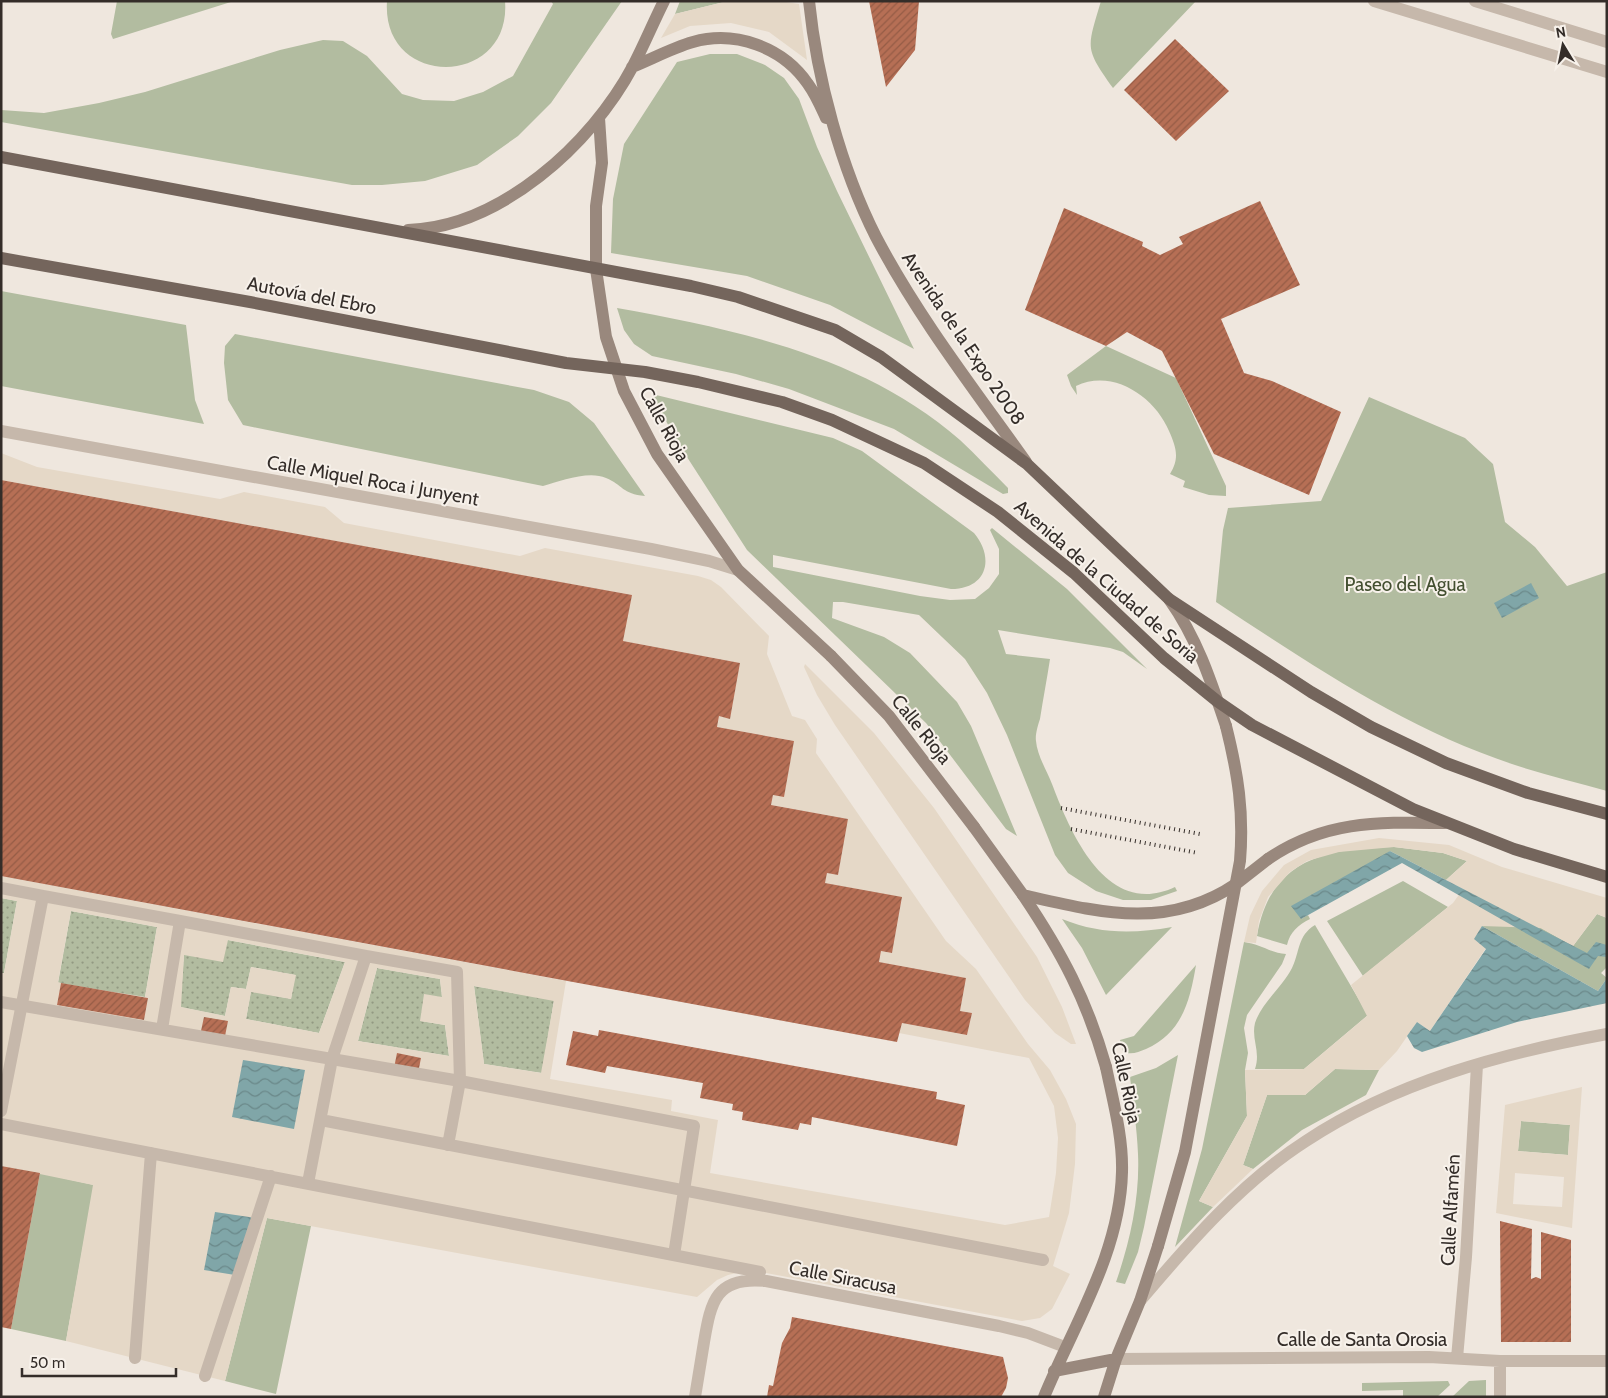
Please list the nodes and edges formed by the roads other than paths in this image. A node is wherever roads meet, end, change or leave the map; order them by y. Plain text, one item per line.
1 (664, 1) edge
2 (810, 1) edge
3 (1374, 1) edge
4 (1475, 1) edge
5 (1607, 42) edge
6 (632, 67) junction
7 (1607, 72) edge
8 (821, 95) junction
9 (599, 118) junction
10 (1, 157) edge
11 (388, 231) junction
12 (1, 258) edge
13 (596, 269) junction
14 (616, 370) junction
15 (1, 430) edge
16 (1027, 464) junction
17 (738, 570) junction
18 (1169, 599) junction
19 (1217, 701) junction
20 (1607, 814) edge
21 (1445, 823) junction
22 (1607, 877) edge
23 (1236, 884) junction
24 (1, 888) edge
25 (1023, 895) junction
26 (43, 896) junction
27 (180, 920) junction
28 (366, 956) junction
29 (1, 1002) edge
30 (23, 1006) junction
31 (162, 1029) junction
32 (1607, 1034) edge
33 (332, 1059) junction
34 (1477, 1065) junction
35 (460, 1081) junction
36 (1, 1111) edge
37 (321, 1120) junction
38 (1, 1124) edge
39 (448, 1144) junction
40 (151, 1153) junction
41 (271, 1176) junction
42 (308, 1183) junction
43 (684, 1191) junction
44 (674, 1255) junction
45 (1043, 1260) dead end
46 (760, 1272) dead end
47 (1140, 1300) junction
48 (1065, 1347) junction
49 (135, 1358) dead end
50 (1457, 1358) junction
51 (1116, 1359) junction
52 (1500, 1361) junction
53 (1607, 1361) edge
54 (1054, 1371) junction
55 (205, 1376) dead end
56 (695, 1397) edge
57 (1044, 1397) edge
58 (1104, 1397) edge
59 (1500, 1397) edge

1 - 6 main road
2 - 8 main road
3 - 7 street
4 - 5 street
6 - 8 main road
6 - 9 main road
8 - 16 main road, Avenida de la Expo 2008
9 - 11 main road
9 - 13 main road, Calle Rioja
10 - 11 main road
11 - 13 main road
12 - 14 main road, Autovía del Ebro
13 - 14 main road, Calle Rioja
13 - 16 main road, Avenida de la Ciudad de Soria
14 - 17 main road, Calle Rioja
14 - 19 main road, Avenida de la Ciudad de Soria
15 - 17 street, Calle Miquel Roca i Junyent
16 - 18 main road, Avenida de la Ciudad de Soria
17 - 25 main road, Calle Rioja, bridge
18 - 19 main road
18 - 20 main road, Avenida de la Ciudad de Soria
19 - 21 main road, Avenida de la Ciudad de Soria
19 - 23 main road, bridge
21 - 22 main road, Avenida de la Ciudad de Soria
21 - 23 main road, Avenida de la Ciudad de Soria, bridge
23 - 25 main road, Avenida de la Ciudad de Soria
23 - 47 main road, bridge
24 - 26 street
25 - 48 main road, Calle Rioja, bridge
26 - 27 street
26 - 30 street
27 - 28 street
27 - 31 street
28 - 33 street
28 - 35 street
29 - 30 street
30 - 31 street
30 - 36 street
31 - 33 street
32 - 34 street
33 - 35 street
33 - 37 street
34 - 47 street
34 - 50 street, Calle Alfamén
35 - 39 street
35 - 43 street
37 - 39 street
37 - 42 street
38 - 40 street
39 - 43 street
40 - 41 street
40 - 49 street
41 - 42 street
41 - 55 street
42 - 44 street
43 - 44 street
43 - 45 street
44 - 46 street
47 - 51 main road
48 - 54 main road, Calle Rioja
48 - 56 street, Calle Siracusa
50 - 51 street, Calle de Santa Orosia
50 - 52 street, Calle de Santa Orosia
51 - 54 main road
51 - 58 main road
52 - 53 street, Calle de Santa Orosia
52 - 59 street
54 - 57 main road, Calle Rioja

